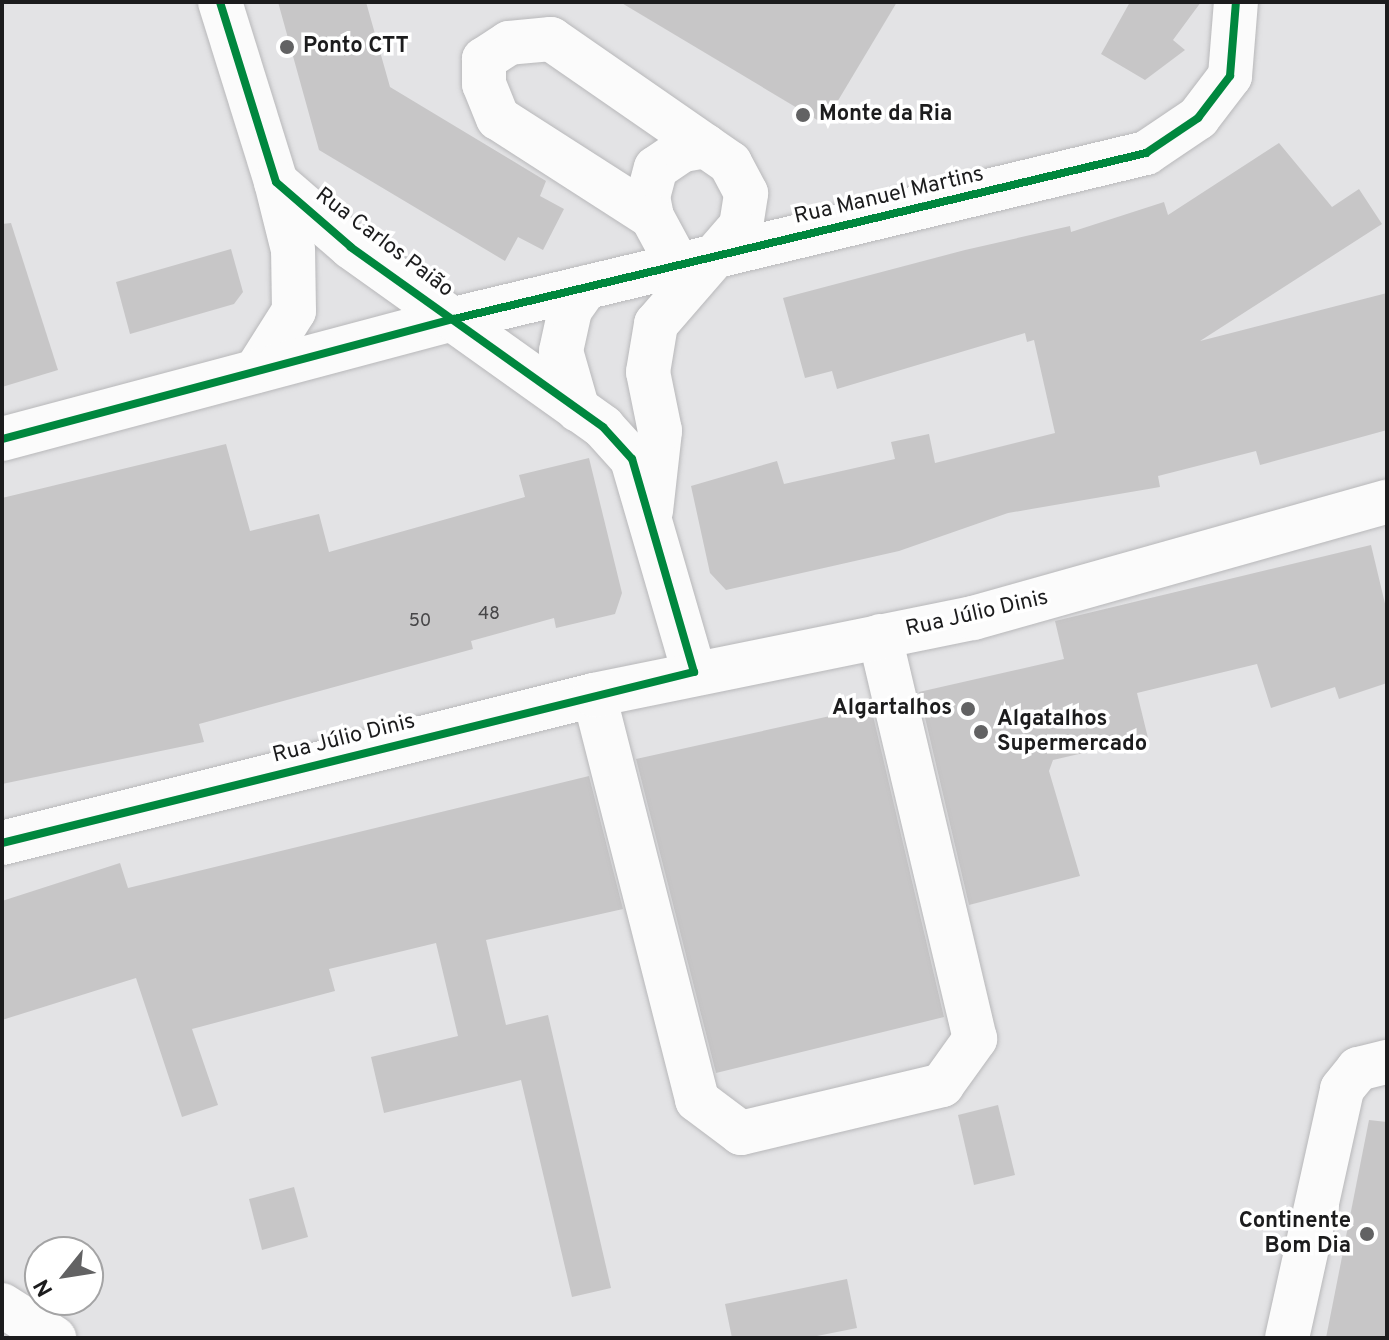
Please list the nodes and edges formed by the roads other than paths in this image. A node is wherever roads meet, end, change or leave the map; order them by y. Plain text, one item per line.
1 (220, 2) edge
2 (1236, 2) edge
3 (706, 146) junction
4 (276, 182) junction
5 (652, 217) junction
6 (697, 261) junction
7 (586, 287) junction
8 (454, 319) junction
9 (256, 371) junction
10 (578, 410) junction
11 (2, 439) edge
12 (1387, 502) edge
13 (651, 511) junction
14 (880, 636) junction
15 (694, 672) junction
16 (594, 695) junction
17 (2, 843) edge
18 (1387, 1062) edge
19 (2, 1305) edge
20 (54, 1338) edge
21 (1287, 1338) edge

1 - 4 street, Rua Carlos Paião
2 - 6 street, Rua Manuel Martins
3 - 5 street
3 - 5 street
3 - 6 street
4 - 8 street, Rua Carlos Paião
4 - 9 street, Rua Carlos Paião
5 - 6 street
6 - 7 street, Rua Manuel Martins
6 - 13 street
7 - 8 street, Rua Manuel Martins
7 - 10 street
8 - 9 street, Rua Manuel Martins
8 - 10 street, Rua Carlos Paião
9 - 11 street, Rua Manuel Martins
10 - 13 street, Rua Carlos Paião
12 - 14 street, Rua Júlio Dinis
13 - 15 street, Rua Carlos Paião
14 - 15 street, Rua Júlio Dinis
14 - 16 street
15 - 16 street, Rua Júlio Dinis
16 - 17 street, Rua Júlio Dinis
18 - 21 street
19 - 20 street

